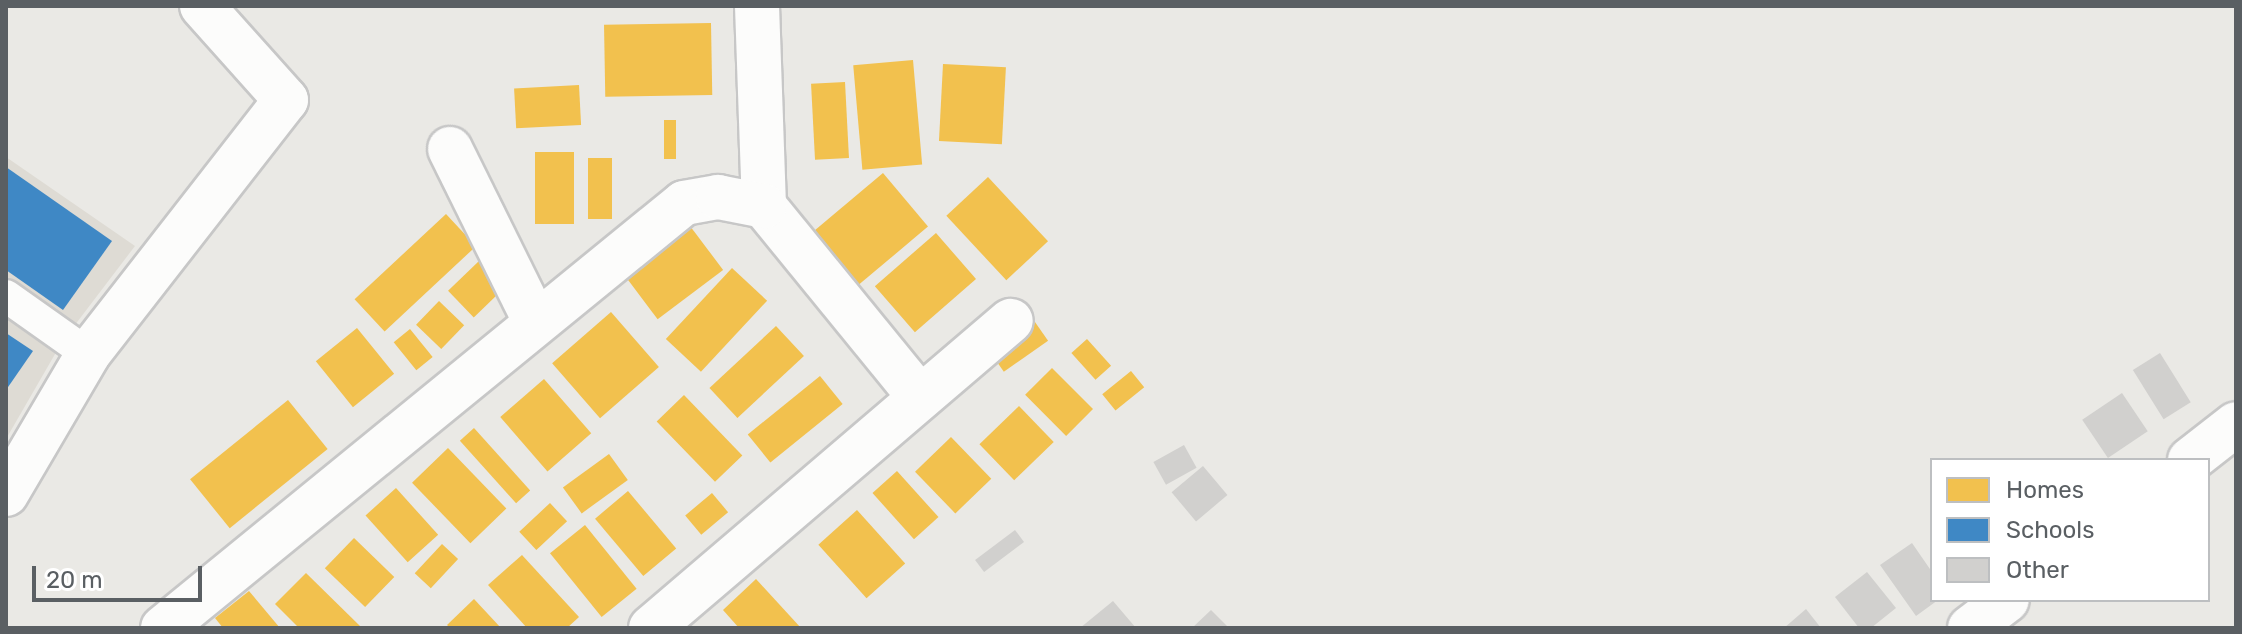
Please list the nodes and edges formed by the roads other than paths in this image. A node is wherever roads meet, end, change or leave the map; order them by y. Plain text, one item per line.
1 (202, 6) edge
2 (757, 6) edge
3 (450, 149) dead end
4 (764, 206) junction
5 (6, 296) edge
6 (535, 321) junction
7 (1011, 321) dead end
8 (88, 354) junction
9 (920, 397) junction
10 (2236, 424) edge
11 (2193, 458) edge
12 (6, 494) edge
13 (2004, 602) edge
14 (163, 628) edge
15 (651, 628) edge
16 (1970, 628) edge

1 - 8 street
2 - 4 street
3 - 6 street
4 - 6 street
4 - 9 street
5 - 8 lane
6 - 14 street
7 - 9 street
8 - 12 street
9 - 15 street
10 - 11 street
13 - 16 street

